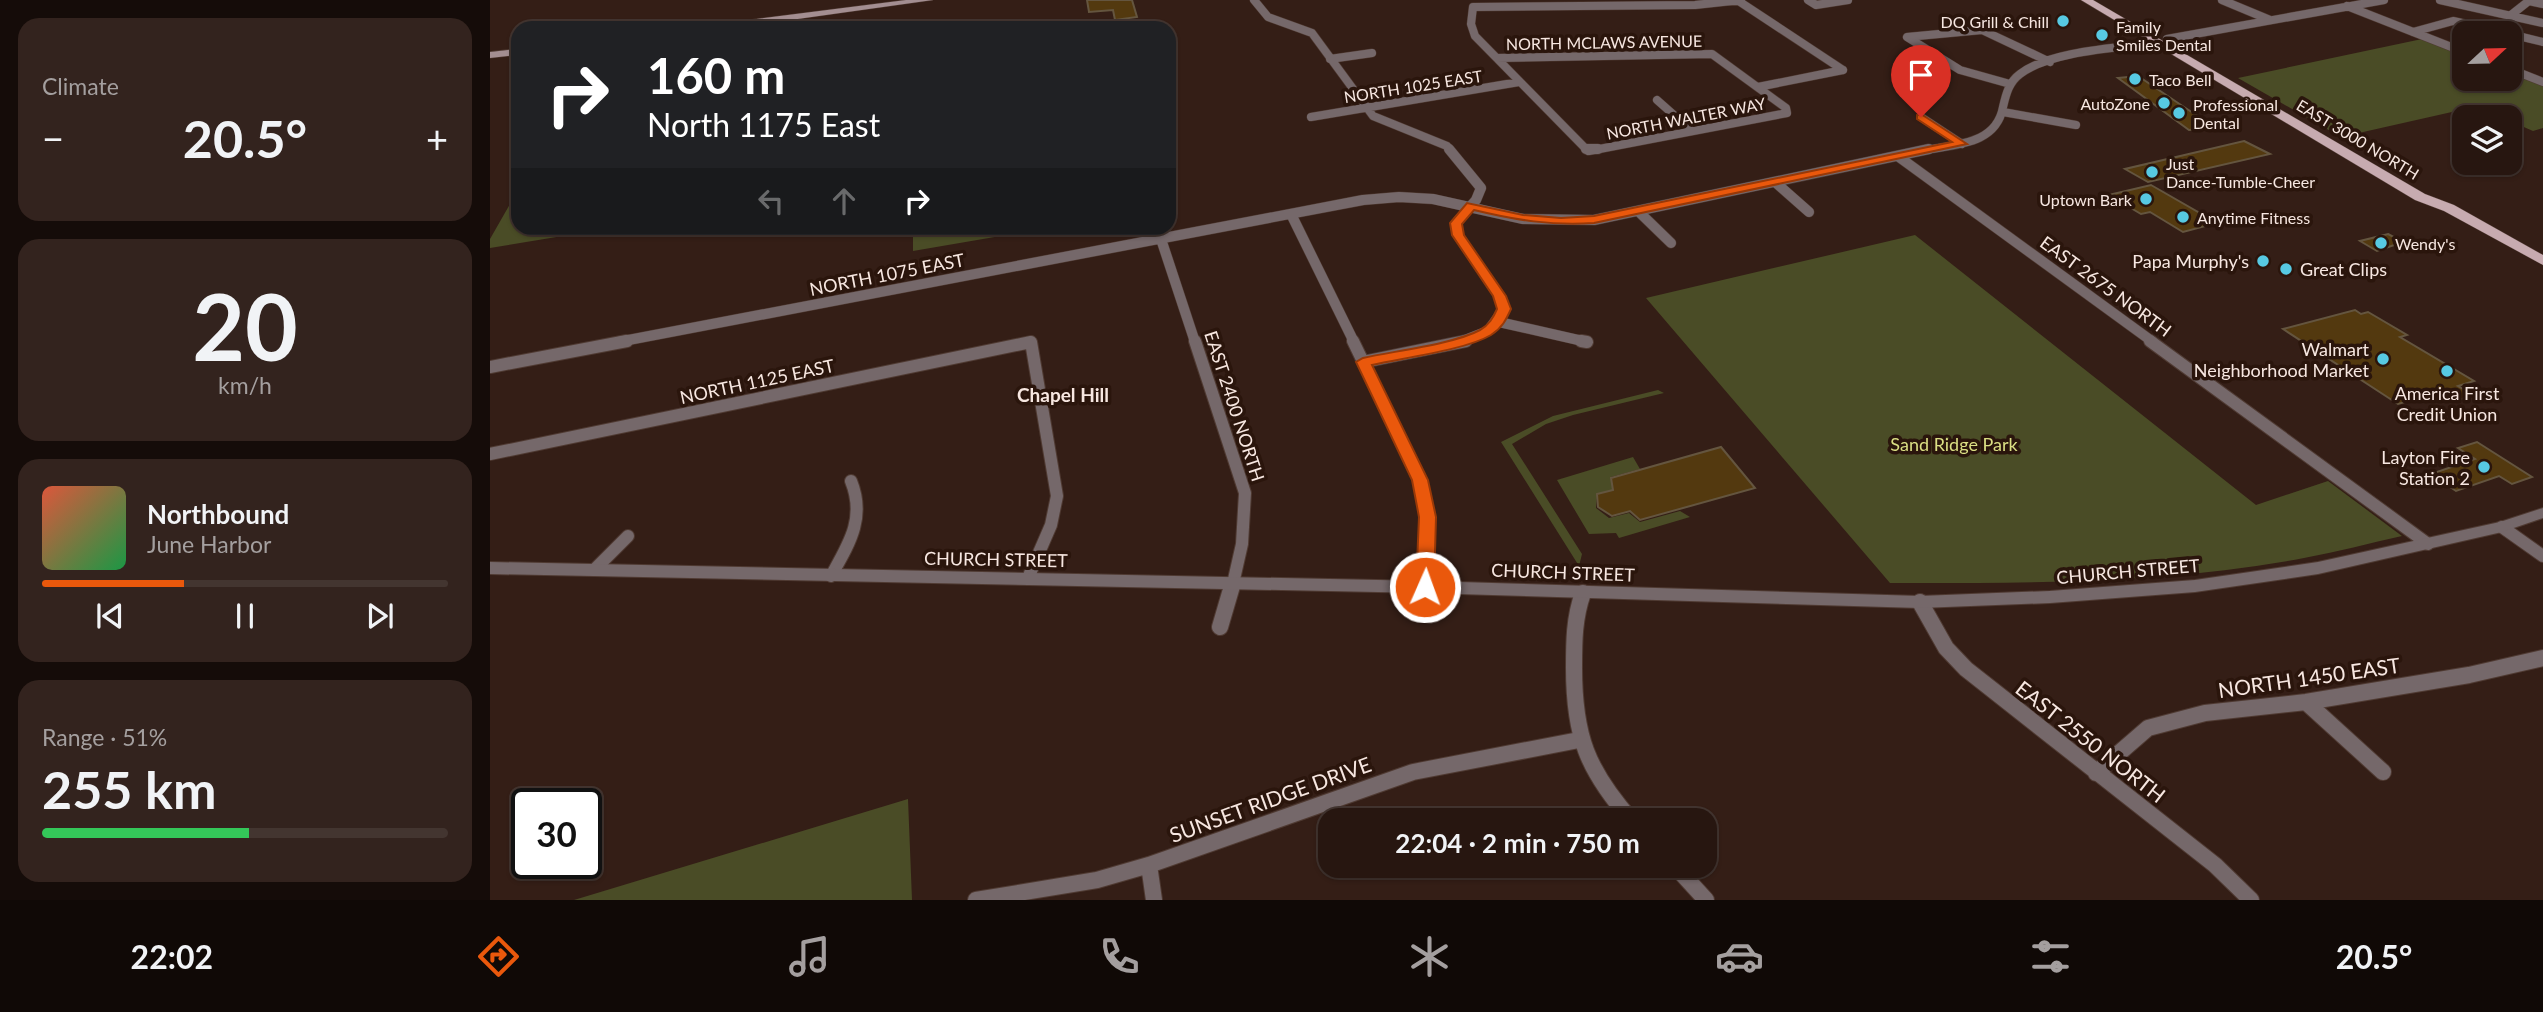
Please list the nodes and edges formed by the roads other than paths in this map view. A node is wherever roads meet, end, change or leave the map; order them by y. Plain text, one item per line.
1 (928, 0) edge
2 (1254, 0) edge
3 (1739, 0) edge
4 (1808, 0) edge
5 (1848, 0) edge
6 (2086, 0) edge
7 (2091, 0) edge
8 (2101, 0) edge
9 (2222, 0) edge
10 (2384, 0) edge
11 (2440, 0) edge
12 (2529, 0) edge
13 (1535, 3) edge
14 (1634, 3) edge
15 (2543, 4) edge
16 (2346, 6) junction
17 (2511, 15) junction
18 (2270, 20) junction
19 (764, 21) edge
20 (2452, 21) edge
21 (2543, 23) edge
22 (2413, 32) junction
23 (2522, 37) edge
24 (2161, 41) junction
25 (2543, 42) edge
26 (2452, 47) edge
27 (1372, 52) dead end
28 (511, 53) edge
29 (1712, 54) joint
30 (490, 55) edge
31 (1497, 58) junction
32 (1330, 59) junction
33 (2050, 62) junction
34 (2522, 74) edge
35 (1520, 82) junction
36 (2543, 82) edge
37 (2010, 84) junction
38 (1758, 87) junction
39 (1657, 100) dead end
40 (1365, 108) junction
41 (1788, 111) joint
42 (2003, 112) junction
43 (1311, 117) dead end
44 (1921, 117) dead end
45 (2076, 125) dead end
46 (1692, 131) junction
47 (1962, 144) junction
48 (1899, 157) junction
49 (1775, 182) junction
50 (2420, 197) junction
51 (1471, 206) junction
52 (1638, 211) junction
53 (1810, 212) dead end
54 (1291, 214) junction
55 (1161, 239) junction
56 (1671, 243) dead end
57 (2543, 261) edge
58 (2543, 273) edge
59 (1499, 321) junction
60 (1587, 342) dead end
61 (1363, 362) junction
62 (490, 368) edge
63 (490, 454) edge
64 (851, 481) dead end
65 (2543, 513) edge
66 (2502, 527) junction
67 (628, 536) dead end
68 (2428, 544) junction
69 (2543, 556) edge
70 (490, 568) edge
71 (594, 570) junction
72 (831, 576) junction
73 (1028, 578) junction
74 (1234, 584) junction
75 (1425, 587) junction
76 (1583, 593) junction
77 (1920, 602) junction
78 (1220, 627) dead end
79 (2543, 658) edge
80 (2306, 702) junction
81 (1578, 740) junction
82 (2383, 772) dead end
83 (2096, 773) junction
84 (1620, 808) edge
85 (1149, 865) junction
86 (1686, 878) edge
87 (1704, 899) edge
88 (976, 900) edge
89 (1154, 900) edge
90 (2250, 900) edge

1 - 19 main road
2 - 32 street
3 - 14 street
3 - 38 street
4 - 5 street
6 - 24 main road, EAST 3000 NORTH
7 - 24 main road
8 - 24 main road, EAST 3000 NORTH
9 - 18 street
10 - 16 street
11 - 17 street
12 - 15 street
12 - 17 street
13 - 14 street
13 - 31 street
16 - 18 street
16 - 22 street
17 - 21 street
18 - 24 street
20 - 22 street
22 - 26 street
23 - 25 street
24 - 33 street
24 - 50 main road, EAST 3000 NORTH
27 - 32 street
28 - 30 main road
29 - 31 street, NORTH MCLAWS AVENUE
29 - 38 street
31 - 35 street
32 - 40 street
33 - 37 street
33 - 37 street
34 - 36 street
35 - 40 street, NORTH 1025 EAST
35 - 46 street, NORTH WALTER WAY
37 - 42 street
38 - 41 street
39 - 46 street
40 - 43 street, NORTH 1025 EAST
40 - 51 street
41 - 46 street, NORTH WALTER WAY
42 - 45 street
42 - 47 street, NORTH 1075 EAST
44 - 47 street
47 - 48 street, NORTH 1075 EAST
48 - 49 street, NORTH 1075 EAST
48 - 68 street, EAST 2675 NORTH
49 - 52 street, NORTH 1075 EAST
49 - 53 street
50 - 57 main road, EAST 3000 NORTH
50 - 58 main road, EAST 3000 NORTH
51 - 52 street, NORTH 1075 EAST
51 - 54 street, NORTH 1075 EAST
51 - 59 street
52 - 56 street
54 - 55 street, NORTH 1075 EAST
54 - 61 street
55 - 62 street, NORTH 1075 EAST
55 - 74 street, EAST 2400 NORTH
59 - 60 street
59 - 61 street
61 - 75 street
63 - 73 street, NORTH 1125 EAST
64 - 72 street
65 - 66 street, CHURCH STREET
66 - 68 street, CHURCH STREET
66 - 69 street
67 - 71 street
68 - 77 street, CHURCH STREET
70 - 71 street, CHURCH STREET
71 - 72 street, CHURCH STREET
72 - 73 street, CHURCH STREET
73 - 74 street, CHURCH STREET
74 - 75 street, CHURCH STREET
74 - 78 street, EAST 2400 NORTH
75 - 76 street, CHURCH STREET
76 - 77 street, CHURCH STREET
76 - 81 street
77 - 83 street, EAST 2550 NORTH
79 - 80 street, NORTH 1450 EAST
80 - 82 street
80 - 83 street, NORTH 1450 EAST
81 - 84 street
81 - 85 street, SUNSET RIDGE DRIVE
83 - 90 street, EAST 2550 NORTH
85 - 88 street, SUNSET RIDGE DRIVE
85 - 89 street
86 - 87 street

